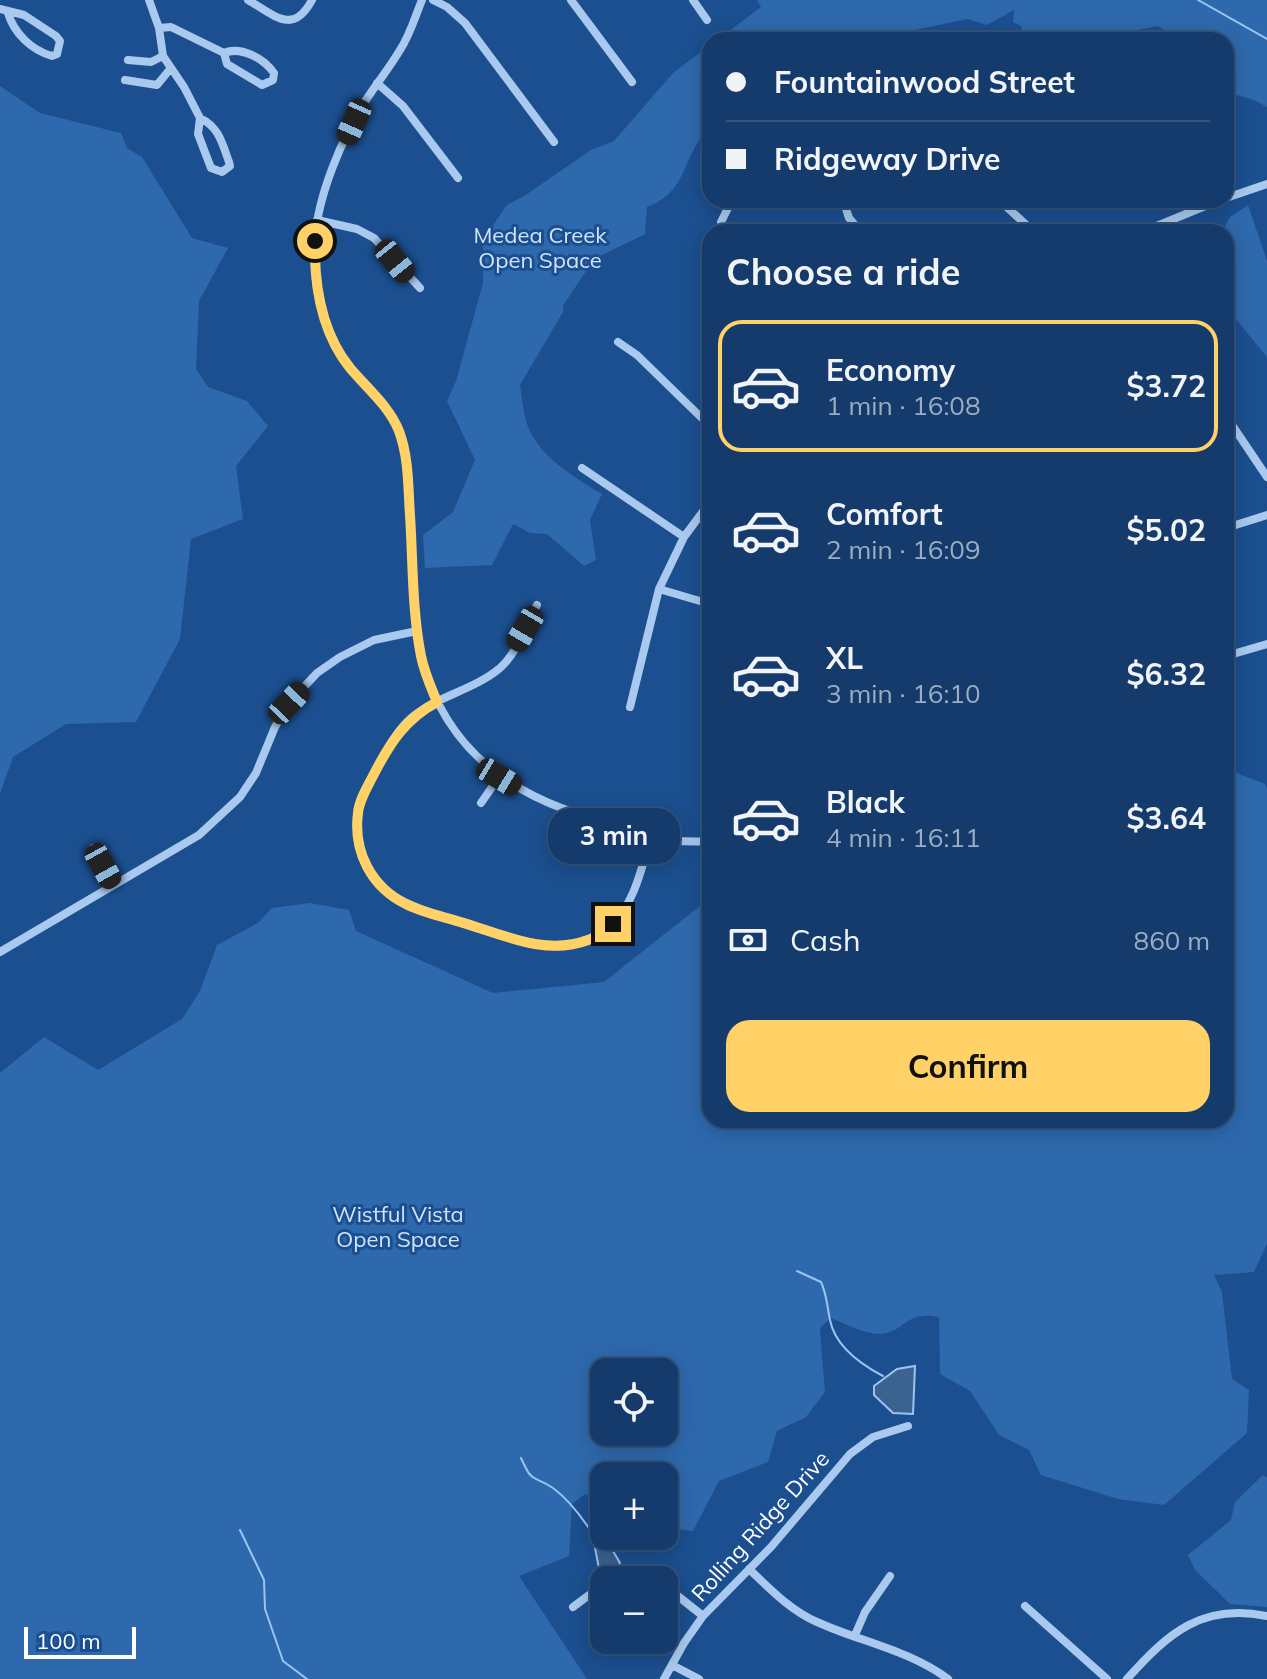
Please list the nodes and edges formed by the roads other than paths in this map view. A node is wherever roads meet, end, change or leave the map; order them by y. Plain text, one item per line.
1 (149, 0) edge
2 (248, 0) edge
3 (312, 0) edge
4 (422, 0) edge
5 (433, 0) edge
6 (571, 0) edge
7 (693, 0) edge
8 (4, 11) edge
9 (707, 20) dead end
10 (159, 28) junction
11 (224, 53) junction
12 (163, 56) junction
13 (128, 60) dead end
14 (171, 68) junction
15 (125, 80) dead end
16 (632, 82) dead end
17 (377, 83) junction
18 (200, 118) junction
19 (554, 142) dead end
20 (458, 178) dead end
21 (1267, 184) edge
22 (1234, 195) edge
23 (1008, 208) edge
24 (1199, 208) edge
25 (317, 220) junction
26 (1025, 224) edge
27 (1161, 224) edge
28 (420, 288) dead end
29 (618, 342) dead end
30 (702, 418) edge
31 (1234, 428) edge
32 (582, 468) dead end
33 (1267, 477) edge
34 (702, 513) edge
35 (1267, 515) edge
36 (1234, 525) edge
37 (684, 537) junction
38 (659, 589) junction
39 (702, 602) edge
40 (537, 605) dead end
41 (417, 631) junction
42 (1267, 644) edge
43 (1234, 654) edge
44 (437, 702) junction
45 (630, 707) dead end
46 (499, 777) junction
47 (481, 803) dead end
48 (650, 839) junction
49 (702, 842) edge
50 (93, 848) dead end
51 (114, 885) junction
52 (0, 952) edge
53 (908, 1426) dead end
54 (749, 1569) junction
55 (890, 1576) dead end
56 (590, 1594) edge
57 (678, 1596) edge
58 (1025, 1606) dead end
59 (573, 1607) dead end
60 (703, 1616) junction
61 (1267, 1616) edge
62 (855, 1635) junction
63 (672, 1665) junction
64 (667, 1678) edge
65 (943, 1678) edge
66 (699, 1679) edge
67 (1107, 1679) edge
68 (1127, 1679) edge

1 - 10 street
2 - 3 street
4 - 17 street
5 - 19 street
6 - 16 street
7 - 9 street
8 - 8 street
10 - 11 street
10 - 12 street
11 - 11 street
12 - 13 street
12 - 14 street
14 - 15 street
14 - 18 street
17 - 20 street
17 - 25 street
18 - 18 street
21 - 22 street
23 - 26 street
24 - 27 street
25 - 28 street
25 - 41 street
29 - 30 street
31 - 33 street
32 - 37 street
34 - 37 street
35 - 36 street
37 - 38 street
38 - 39 street
38 - 45 street
40 - 44 street
41 - 44 street
41 - 51 street
42 - 43 street
44 - 46 street
44 - 48 street
46 - 47 street
46 - 48 street
48 - 49 street
50 - 51 street
51 - 52 street
53 - 54 street, Rolling Ridge Drive
54 - 60 street, Rolling Ridge Drive
54 - 62 street
55 - 62 street
56 - 59 street
57 - 60 street
58 - 67 street
60 - 63 street, Rolling Ridge Drive
61 - 68 street
62 - 65 street
63 - 64 street, Rolling Ridge Drive
63 - 66 street

